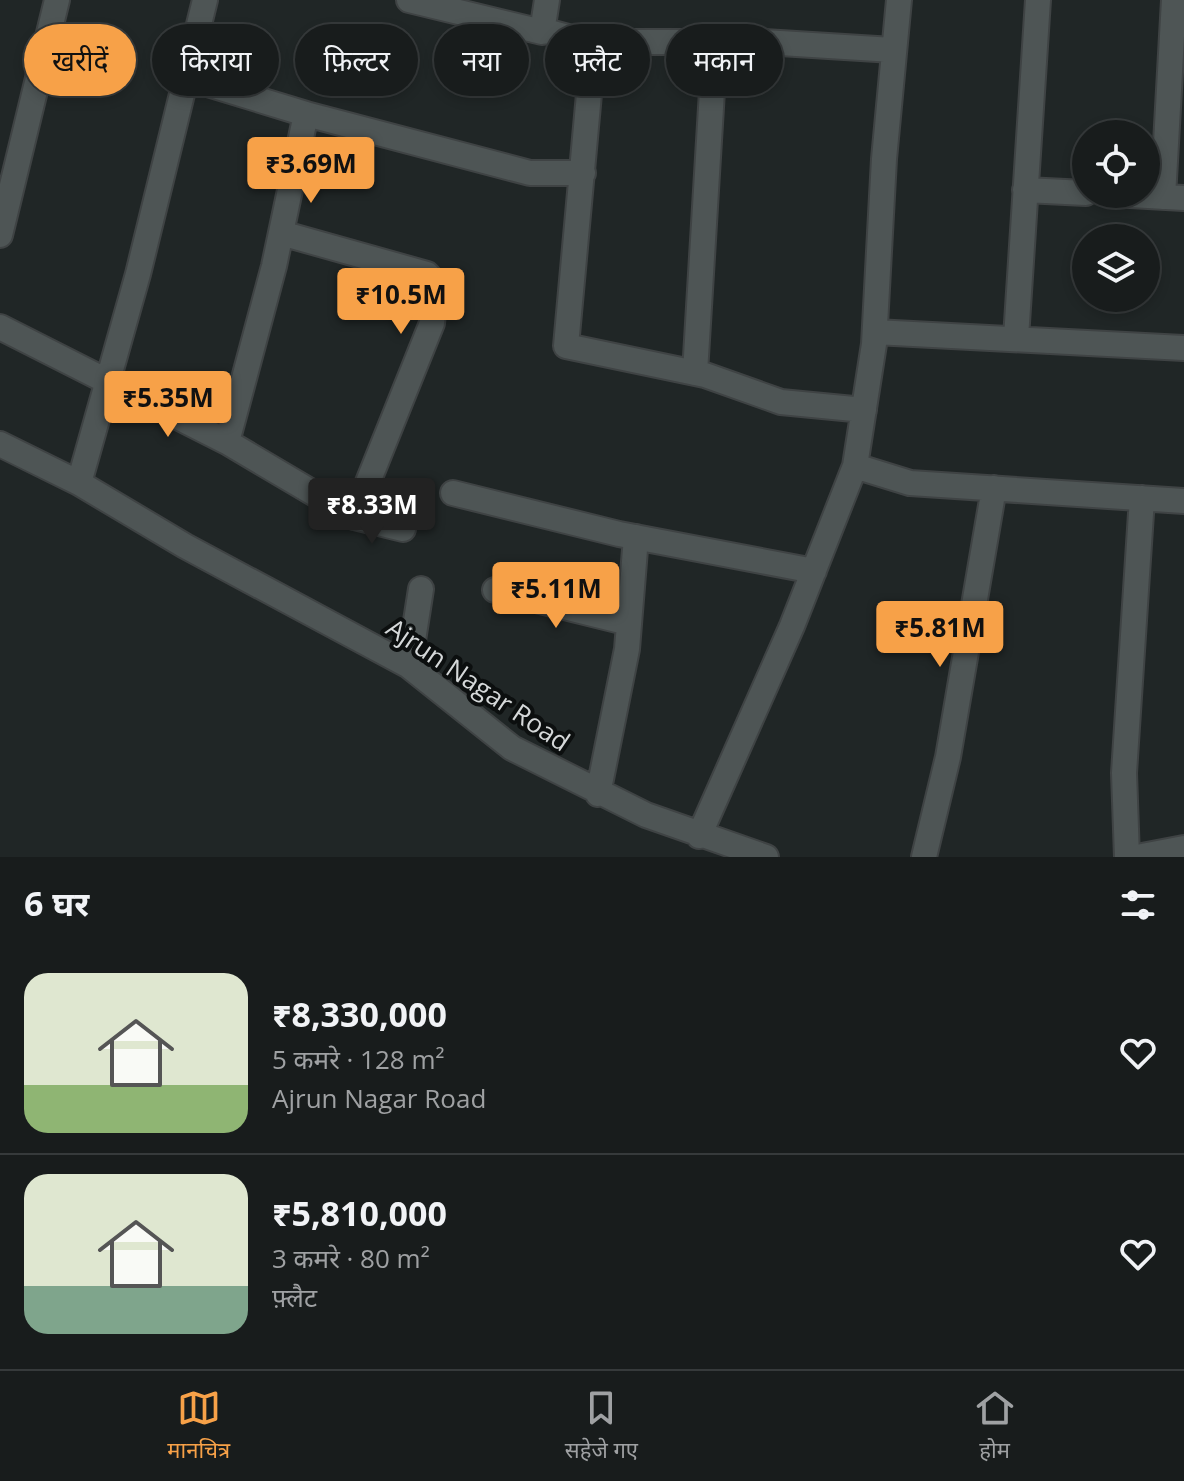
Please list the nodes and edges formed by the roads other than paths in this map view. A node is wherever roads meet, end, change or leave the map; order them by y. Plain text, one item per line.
1 (57, 0) edge
2 (205, 0) edge
3 (409, 0) edge
4 (547, 0) edge
5 (899, 0) edge
6 (1038, 0) edge
7 (1174, 0) edge
8 (199, 24) edge
9 (542, 30) junction
10 (545, 31) edge
11 (783, 44) edge
12 (893, 50) junction
13 (180, 96) edge
14 (247, 96) edge
15 (589, 96) edge
16 (712, 96) edge
17 (306, 114) junction
18 (583, 173) junction
19 (1025, 190) junction
20 (1072, 192) edge
21 (1174, 197) edge
22 (281, 233) junction
23 (0, 235) edge
24 (0, 327) edge
25 (875, 332) junction
26 (1016, 338) junction
27 (1184, 348) edge
28 (695, 373) junction
29 (106, 380) junction
30 (864, 410) junction
31 (227, 442) junction
32 (0, 444) edge
33 (855, 466) junction
34 (79, 483) junction
35 (994, 488) junction
36 (453, 493) dead end
37 (1142, 498) junction
38 (1184, 501) edge
39 (354, 517) junction
40 (403, 529) dead end
41 (636, 537) junction
42 (814, 571) junction
43 (421, 589) dead end
44 (495, 590) dead end
45 (629, 623) junction
46 (409, 666) junction
47 (598, 794) junction
48 (699, 836) junction
49 (1184, 848) edge
50 (766, 857) edge
51 (924, 857) edge
52 (1127, 857) edge
53 (1137, 857) edge

1 - 23 street
2 - 8 street
3 - 9 street
4 - 9 street
5 - 12 street
6 - 19 street
7 - 21 street
9 - 10 street
11 - 12 street
12 - 25 street
13 - 29 street
14 - 17 street
15 - 18 street
16 - 28 street
17 - 18 street
17 - 22 street
18 - 28 street
19 - 20 street
19 - 26 street
22 - 31 street
22 - 39 street
24 - 29 street
25 - 26 street
25 - 30 street
26 - 27 street
28 - 30 street
29 - 31 street
29 - 34 street
30 - 33 street
31 - 39 street
32 - 34 street, Ajrun Nagar Road
33 - 35 street
33 - 42 street
34 - 46 street, Ajrun Nagar Road
35 - 37 street
35 - 51 street
36 - 41 street
37 - 38 street
37 - 52 street
39 - 40 street
41 - 42 street
41 - 45 street
42 - 48 street
43 - 46 street
44 - 45 street
45 - 47 street
46 - 47 street, Ajrun Nagar Road
47 - 48 street, Ajrun Nagar Road
48 - 50 street, Ajrun Nagar Road
49 - 53 street

